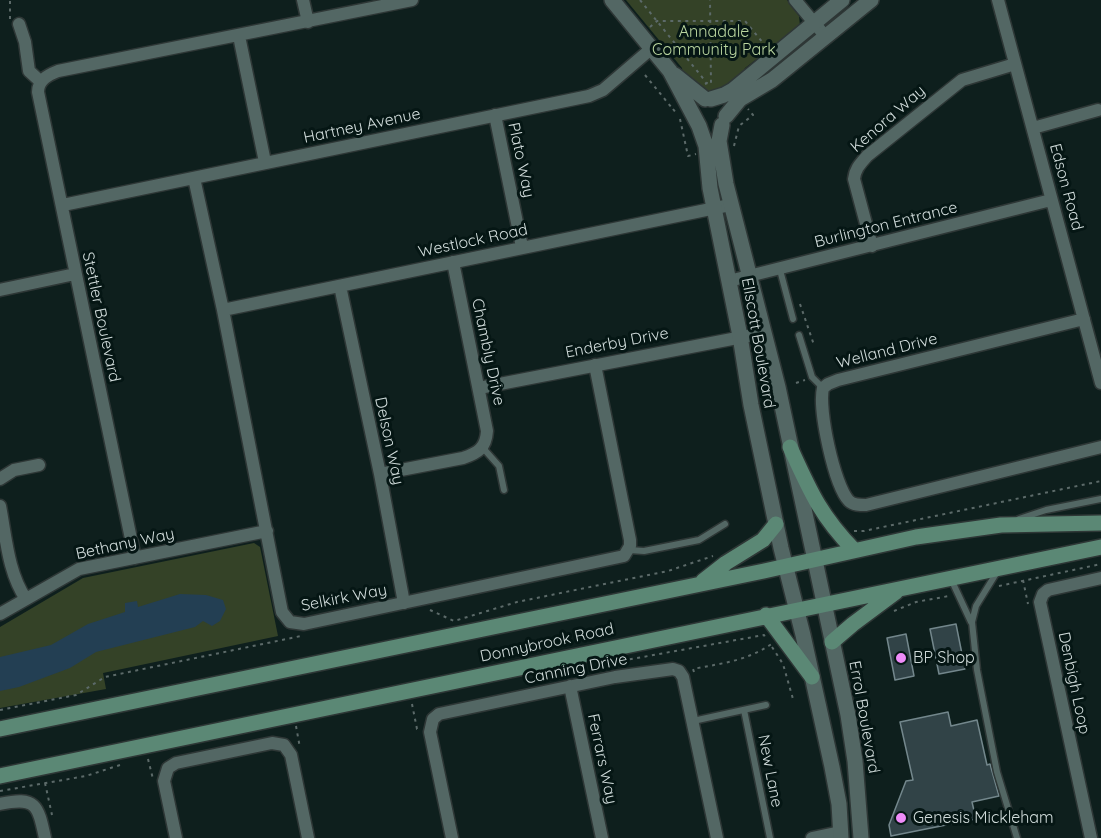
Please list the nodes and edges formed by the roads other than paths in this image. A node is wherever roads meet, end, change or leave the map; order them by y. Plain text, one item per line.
1 (303, 0) edge
2 (412, 0) edge
3 (612, 0) edge
4 (795, 0) edge
5 (842, 0) edge
6 (871, 0) edge
7 (998, 0) edge
8 (308, 22) junction
9 (814, 23) junction
10 (19, 24) dead end
11 (239, 36) junction
12 (826, 37) junction
13 (652, 48) junction
14 (1015, 64) junction
15 (41, 82) junction
16 (701, 94) junction
17 (1098, 110) dead end
18 (495, 115) junction
19 (724, 120) junction
20 (697, 121) junction
21 (1033, 128) junction
22 (265, 162) junction
23 (194, 178) junction
24 (1051, 200) junction
25 (63, 205) junction
26 (730, 206) junction
27 (714, 208) junction
28 (872, 246) junction
29 (522, 247) junction
30 (453, 262) junction
31 (780, 270) junction
32 (75, 274) junction
33 (749, 277) junction
34 (729, 281) junction
35 (340, 286) junction
36 (0, 290) edge
37 (223, 310) junction
38 (793, 319) dead end
39 (1084, 319) junction
40 (762, 333) junction
41 (799, 335) dead end
42 (740, 336) junction
43 (595, 364) junction
44 (1101, 383) edge
45 (479, 388) junction
46 (823, 388) junction
47 (790, 447) junction
48 (1101, 447) edge
49 (483, 448) junction
50 (39, 465) dead end
51 (380, 474) junction
52 (0, 479) edge
53 (504, 490) dead end
54 (1101, 499) edge
55 (0, 506) edge
56 (1101, 523) edge
57 (725, 524) dead end
58 (776, 524) junction
59 (1001, 525) junction
60 (267, 531) junction
61 (1101, 547) edge
62 (628, 550) junction
63 (854, 550) junction
64 (135, 558) junction
65 (814, 559) junction
66 (785, 566) junction
67 (1000, 567) junction
68 (950, 578) junction
69 (1101, 578) edge
70 (701, 583) junction
71 (903, 588) junction
72 (26, 599) junction
73 (404, 603) junction
74 (824, 604) junction
75 (797, 609) junction
76 (0, 614) edge
77 (766, 615) junction
78 (972, 622) junction
79 (832, 642) junction
80 (812, 677) junction
81 (570, 686) junction
82 (766, 705) dead end
83 (744, 710) junction
84 (692, 721) junction
85 (0, 729) edge
86 (0, 776) edge
87 (0, 804) edge
88 (841, 835) edge
89 (45, 838) edge
90 (176, 838) edge
91 (309, 838) edge
92 (452, 838) edge
93 (602, 838) edge
94 (717, 838) edge
95 (770, 838) edge
96 (812, 838) edge
97 (861, 838) edge
98 (1017, 838) edge
99 (1091, 838) edge

1 - 8 street
2 - 8 street
3 - 13 street
4 - 9 street
5 - 9 street
6 - 12 street
7 - 14 street, Edson Road
8 - 11 street
9 - 12 street
9 - 16 street
10 - 15 street, Stettler Boulevard
11 - 15 street
11 - 22 street
12 - 19 street
13 - 16 street
13 - 18 street, Hartney Avenue
14 - 21 street, Edson Road
14 - 28 street, Kenora Way
15 - 25 street, Stettler Boulevard
16 - 19 street
16 - 20 street
17 - 21 street
18 - 22 street, Hartney Avenue
18 - 29 street, Plato Way
19 - 20 street
19 - 26 street, Ellscott Boulevard
20 - 27 street, Ellscott Boulevard
21 - 24 street, Edson Road
22 - 23 street, Hartney Avenue
23 - 25 street, Hartney Avenue
23 - 37 street, Selkirk Way
24 - 28 street, Burlington Entrance
24 - 39 street, Edson Road
25 - 32 street, Stettler Boulevard
26 - 27 street, Westlock Road
26 - 33 street, Ellscott Boulevard
27 - 29 street, Westlock Road
27 - 34 street, Ellscott Boulevard
28 - 31 street, Burlington Entrance
29 - 30 street, Westlock Road
30 - 35 street, Westlock Road
30 - 45 street, Chambly Drive
31 - 33 street, Burlington Entrance
31 - 38 lane
32 - 36 street
32 - 64 street, Stettler Boulevard
33 - 34 street, Burlington Entrance
33 - 40 street, Ellscott Boulevard
34 - 42 street, Ellscott Boulevard
35 - 37 street, Westlock Road
35 - 51 street, Delson Way
37 - 60 street, Selkirk Way
39 - 44 street, Edson Road
39 - 46 street, Welland Drive
40 - 42 street, Enderby Drive
40 - 47 street, Ellscott Boulevard
41 - 46 lane
42 - 43 street, Enderby Drive
42 - 58 street, Ellscott Boulevard
43 - 45 street, Enderby Drive
43 - 62 street
45 - 49 street, Chambly Drive
46 - 48 street, Welland Drive
47 - 63 main road
47 - 65 street, Ellscott Boulevard
49 - 51 street
49 - 53 lane
50 - 52 street
51 - 73 street, Delson Way
54 - 59 lane, Donnybrook Road
55 - 72 street
56 - 59 main road, Donnybrook Road
57 - 62 lane
58 - 66 street, Ellscott Boulevard
58 - 70 main road
59 - 63 main road, Donnybrook Road
60 - 64 street, Bethany Way
60 - 73 street, Selkirk Way
61 - 67 main road, Donnybrook Road
62 - 73 street, Selkirk Way
63 - 65 main road, Donnybrook Road
64 - 72 street, Bethany Way
65 - 66 main road, Donnybrook Road
65 - 74 street, Errol Boulevard
66 - 70 main road, Donnybrook Road
66 - 75 street, Ellscott Boulevard
67 - 68 main road, Donnybrook Road
67 - 78 lane
68 - 71 main road, Donnybrook Road
68 - 78 lane
69 - 99 street, Denbigh Loop
70 - 85 main road, Donnybrook Road
71 - 74 main road, Donnybrook Road
71 - 79 main road
72 - 76 street, Bethany Way
74 - 75 main road, Donnybrook Road
74 - 79 street, Errol Boulevard
75 - 77 main road, Donnybrook Road
75 - 80 street
77 - 80 main road
77 - 86 main road, Donnybrook Road
78 - 98 lane
79 - 97 street, Errol Boulevard
80 - 88 street
81 - 84 street, Canning Drive
81 - 92 street, Canning Drive
81 - 93 street, Ferrars Way
82 - 83 lane
83 - 84 lane
83 - 95 lane, New Lane
84 - 94 street, Canning Drive
87 - 89 street
88 - 96 street
90 - 91 street

